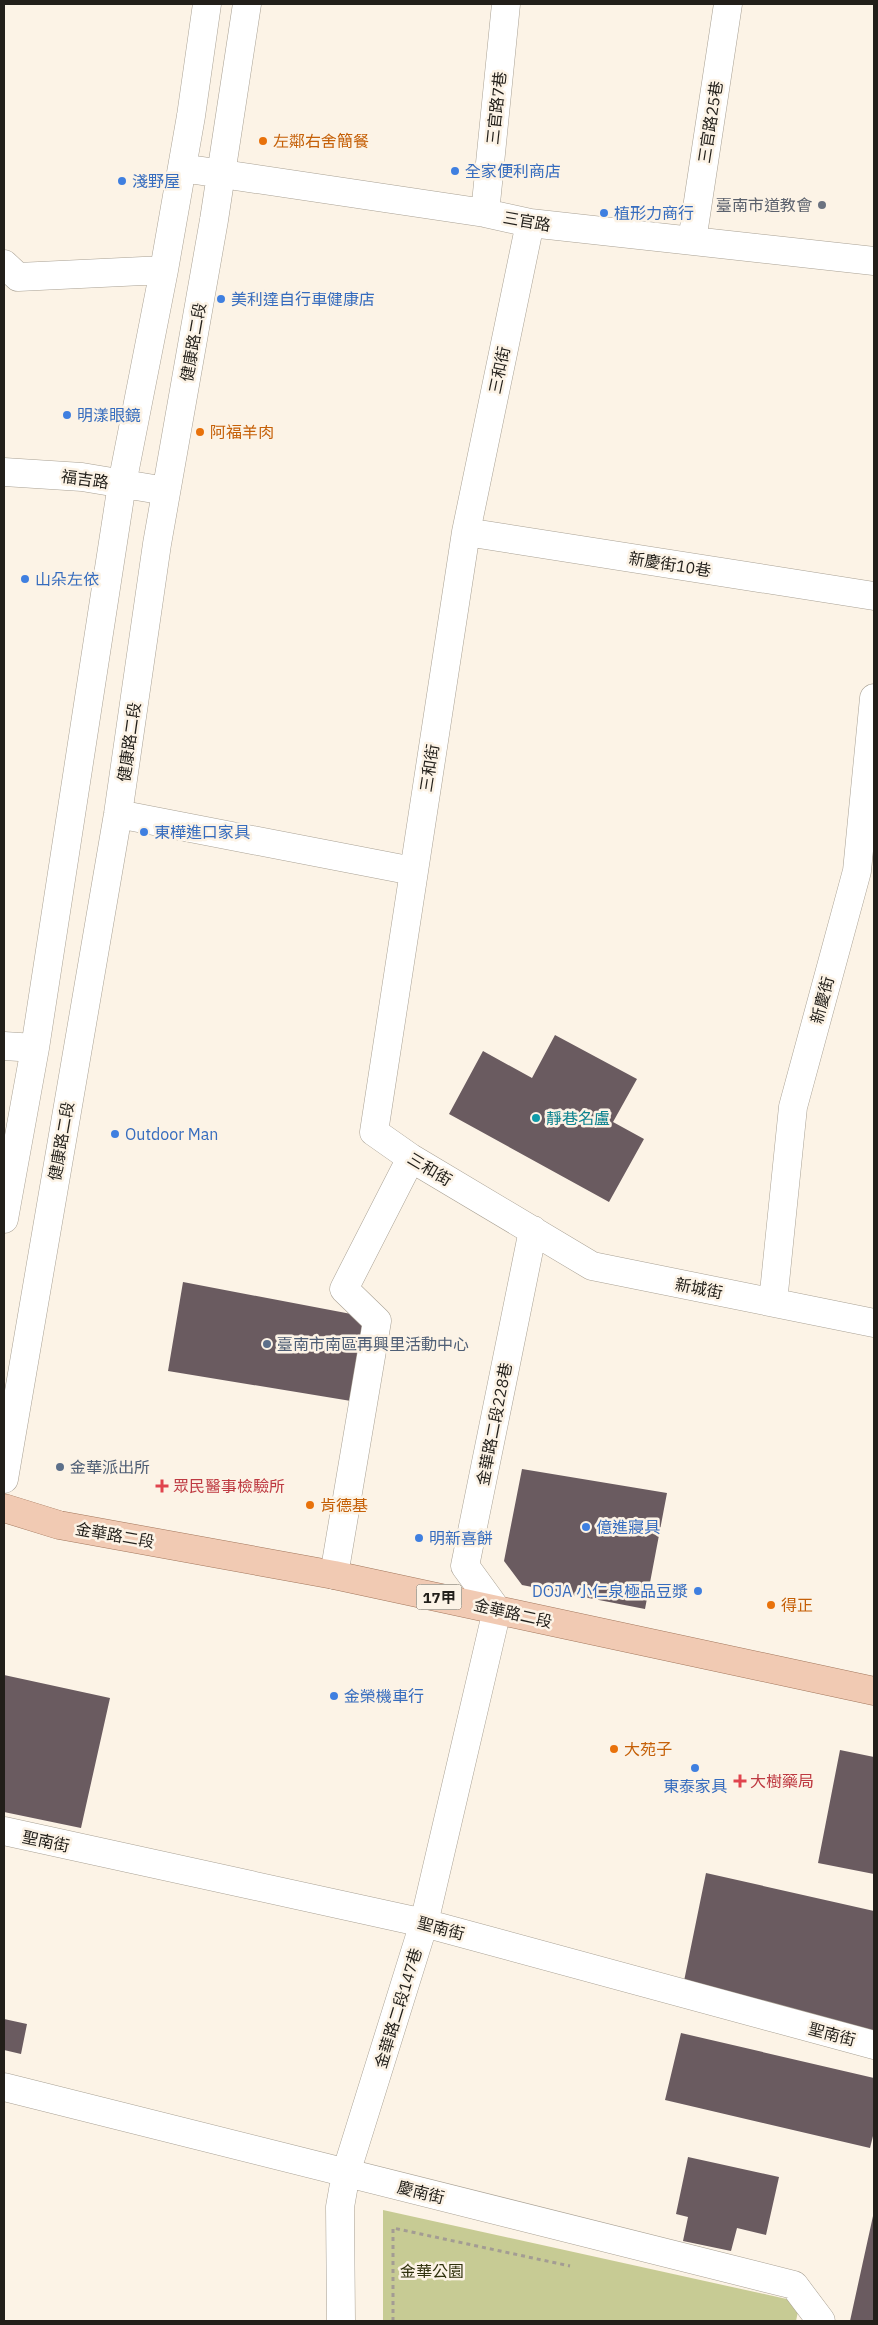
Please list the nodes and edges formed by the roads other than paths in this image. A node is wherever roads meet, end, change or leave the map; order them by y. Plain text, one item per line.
1 (207, 4) edge
2 (247, 4) edge
3 (506, 4) edge
4 (728, 4) edge
5 (182, 168) junction
6 (221, 175) junction
7 (486, 213) junction
8 (530, 223) junction
9 (692, 240) junction
10 (874, 260) edge
11 (4, 264) edge
12 (164, 270) junction
13 (4, 472) edge
14 (122, 484) junction
15 (166, 491) junction
16 (466, 532) junction
17 (874, 596) edge
18 (874, 698) edge
19 (118, 814) junction
20 (412, 871) junction
21 (866, 873) edge
22 (4, 1046) edge
23 (35, 1048) junction
24 (411, 1158) junction
25 (4, 1219) edge
26 (533, 1230) junction
27 (773, 1302) junction
28 (874, 1323) edge
29 (4, 1479) edge
30 (4, 1508) edge
31 (334, 1575) junction
32 (496, 1610) junction
33 (874, 1691) edge
34 (4, 1831) edge
35 (424, 1923) junction
36 (874, 2045) edge
37 (4, 2087) edge
38 (346, 2173) junction
39 (341, 2321) edge
40 (821, 2321) edge

1 - 5 street
2 - 6 street, 健康路二段
3 - 7 street, 三官路7巷
4 - 9 street, 三官路25巷
5 - 6 street, 三官路
5 - 12 street
6 - 7 street, 三官路
6 - 15 street, 健康路二段
7 - 8 street, 三官路
8 - 9 street, 三官路
8 - 16 street, 三和街
9 - 10 street, 三官路
11 - 12 street
12 - 14 street
13 - 14 street, 福吉路
14 - 15 street, 福吉路
14 - 23 street
15 - 19 street, 健康路二段
16 - 17 street, 新慶街10巷
16 - 20 street, 三和街
18 - 21 street, 新慶街
19 - 20 street
19 - 29 street, 健康路二段
20 - 24 street, 三和街
21 - 27 street, 新慶街
22 - 23 street
23 - 25 street
24 - 26 street, 三和街
24 - 31 street
26 - 27 street, 新城街
26 - 32 street, 金華路二段228巷
27 - 28 street, 新城街
30 - 31 main road, 金華路二段 / 17甲
31 - 32 main road, 金華路二段 / 17甲
32 - 33 main road, 金華路二段 / 17甲
32 - 35 street, 金華路二段147巷
34 - 35 street, 聖南街
35 - 36 street, 聖南街
35 - 38 street, 金華路二段147巷
37 - 38 street, 慶南街
38 - 39 street, 金華路二段147巷
38 - 40 street, 慶南街

